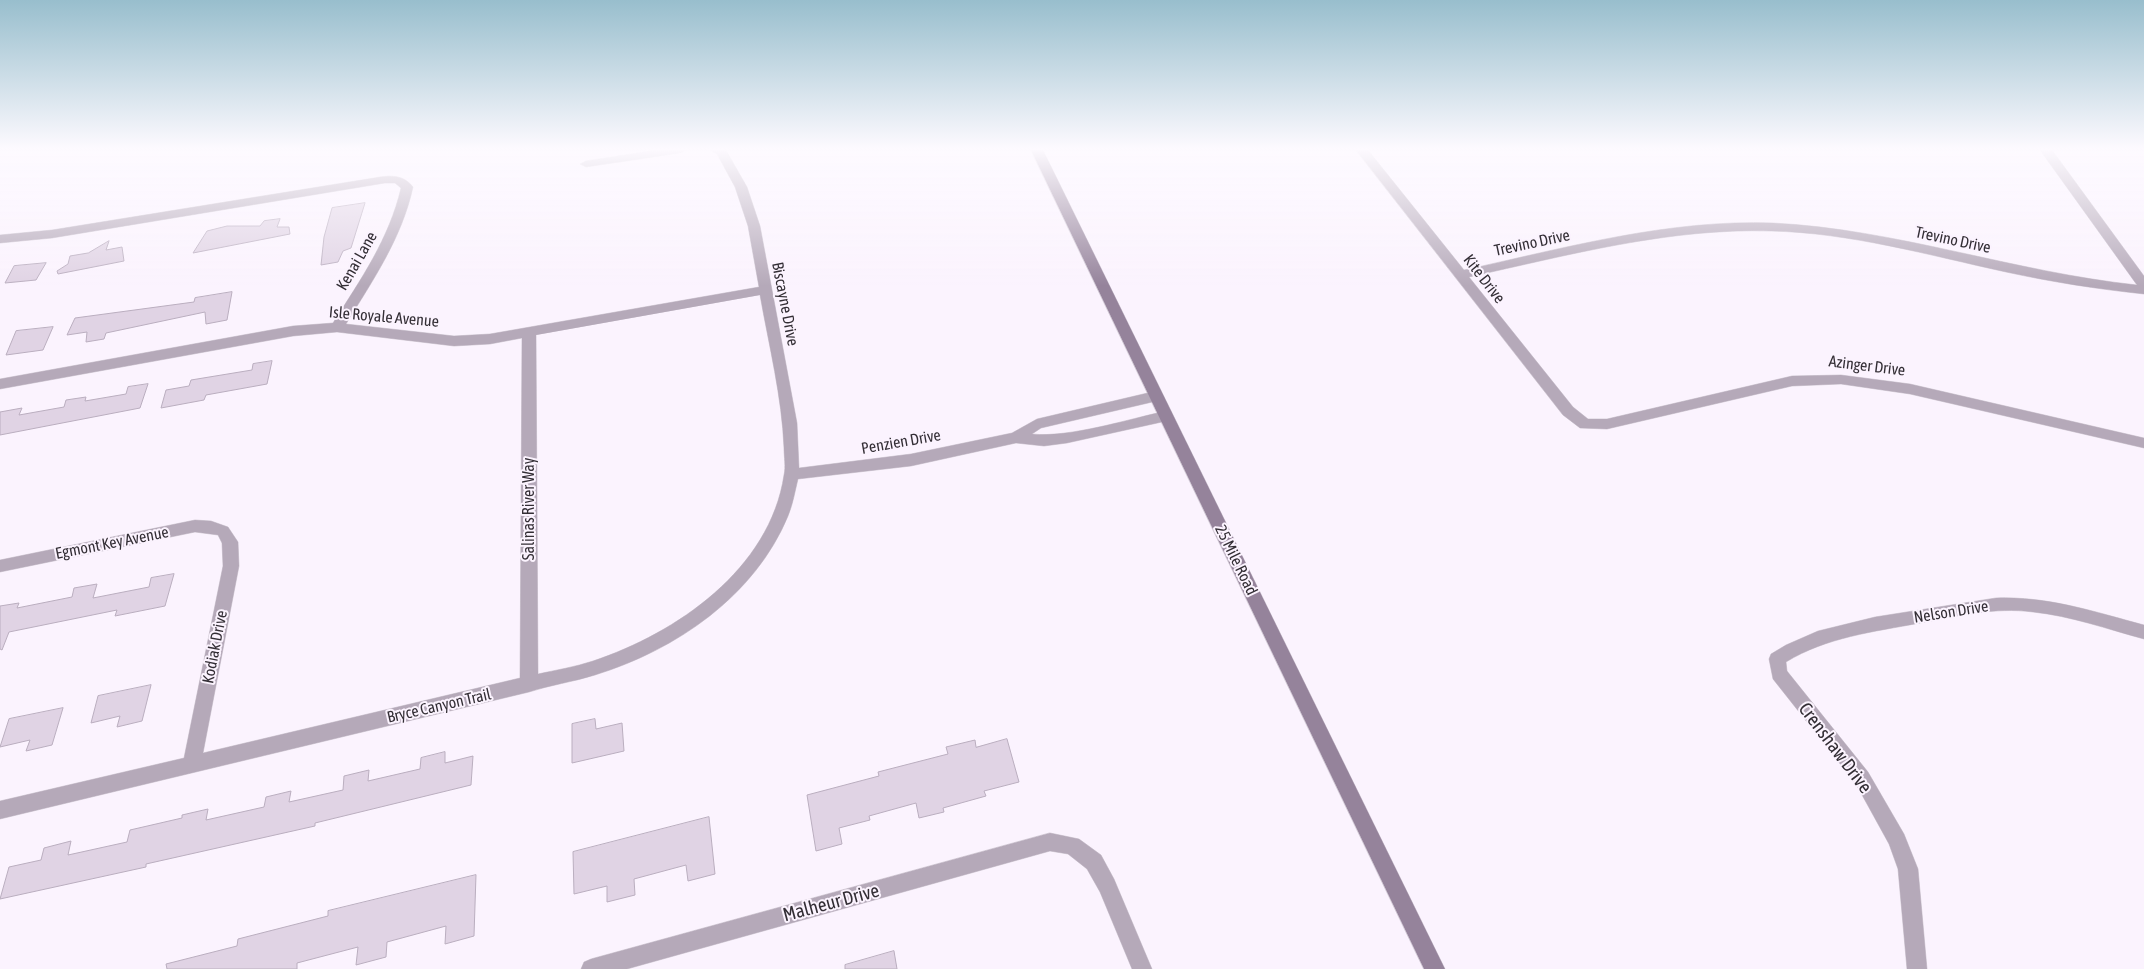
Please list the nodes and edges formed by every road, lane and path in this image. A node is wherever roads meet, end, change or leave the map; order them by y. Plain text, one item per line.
1 (290, 195) edge
2 (406, 195) edge
3 (744, 195) edge
4 (1059, 195) edge
5 (1397, 195) edge
6 (2079, 195) edge
7 (0, 239) edge
8 (1460, 275) junction
9 (2144, 285) edge
10 (765, 290) junction
11 (2144, 290) edge
12 (337, 327) junction
13 (529, 333) junction
14 (0, 384) edge
15 (1156, 396) junction
16 (1166, 416) junction
17 (1585, 424) joint
18 (1016, 438) junction
19 (2144, 443) edge
20 (792, 474) junction
21 (223, 531) joint
22 (0, 566) edge
23 (2144, 632) edge
24 (1779, 674) joint
25 (528, 685) junction
26 (192, 764) junction
27 (0, 810) edge
28 (591, 969) edge
29 (1142, 969) edge
30 (1435, 969) edge
31 (1917, 969) edge

1 - 7 street, Kenai Lane
2 - 12 street, Kenai Lane
3 - 10 street, Biscayne Drive
4 - 15 street, 25 Mile Road
5 - 8 street, Kite Drive
6 - 9 street
8 - 11 street, Trevino Drive
8 - 17 street, Kite Drive
10 - 13 street, Isle Royale Avenue
10 - 20 street, Biscayne Drive
12 - 13 street, Isle Royale Avenue
12 - 14 street, Isle Royale Avenue
13 - 25 street, Salinas River Way
15 - 16 street, 25 Mile Road
15 - 18 street, Penzien Drive
16 - 18 street, Penzien Drive
16 - 30 street, 25 Mile Road
17 - 19 street, Azinger Drive
18 - 20 street, Penzien Drive
20 - 25 street, Bryce Canyon Trail
21 - 22 street, Egmont Key Avenue
21 - 26 street, Kodiak Drive
23 - 24 street, Nelson Drive
24 - 31 street, Crenshaw Drive
25 - 26 street, Bryce Canyon Trail
26 - 27 street, Bryce Canyon Trail
28 - 29 street, Malheur Drive

